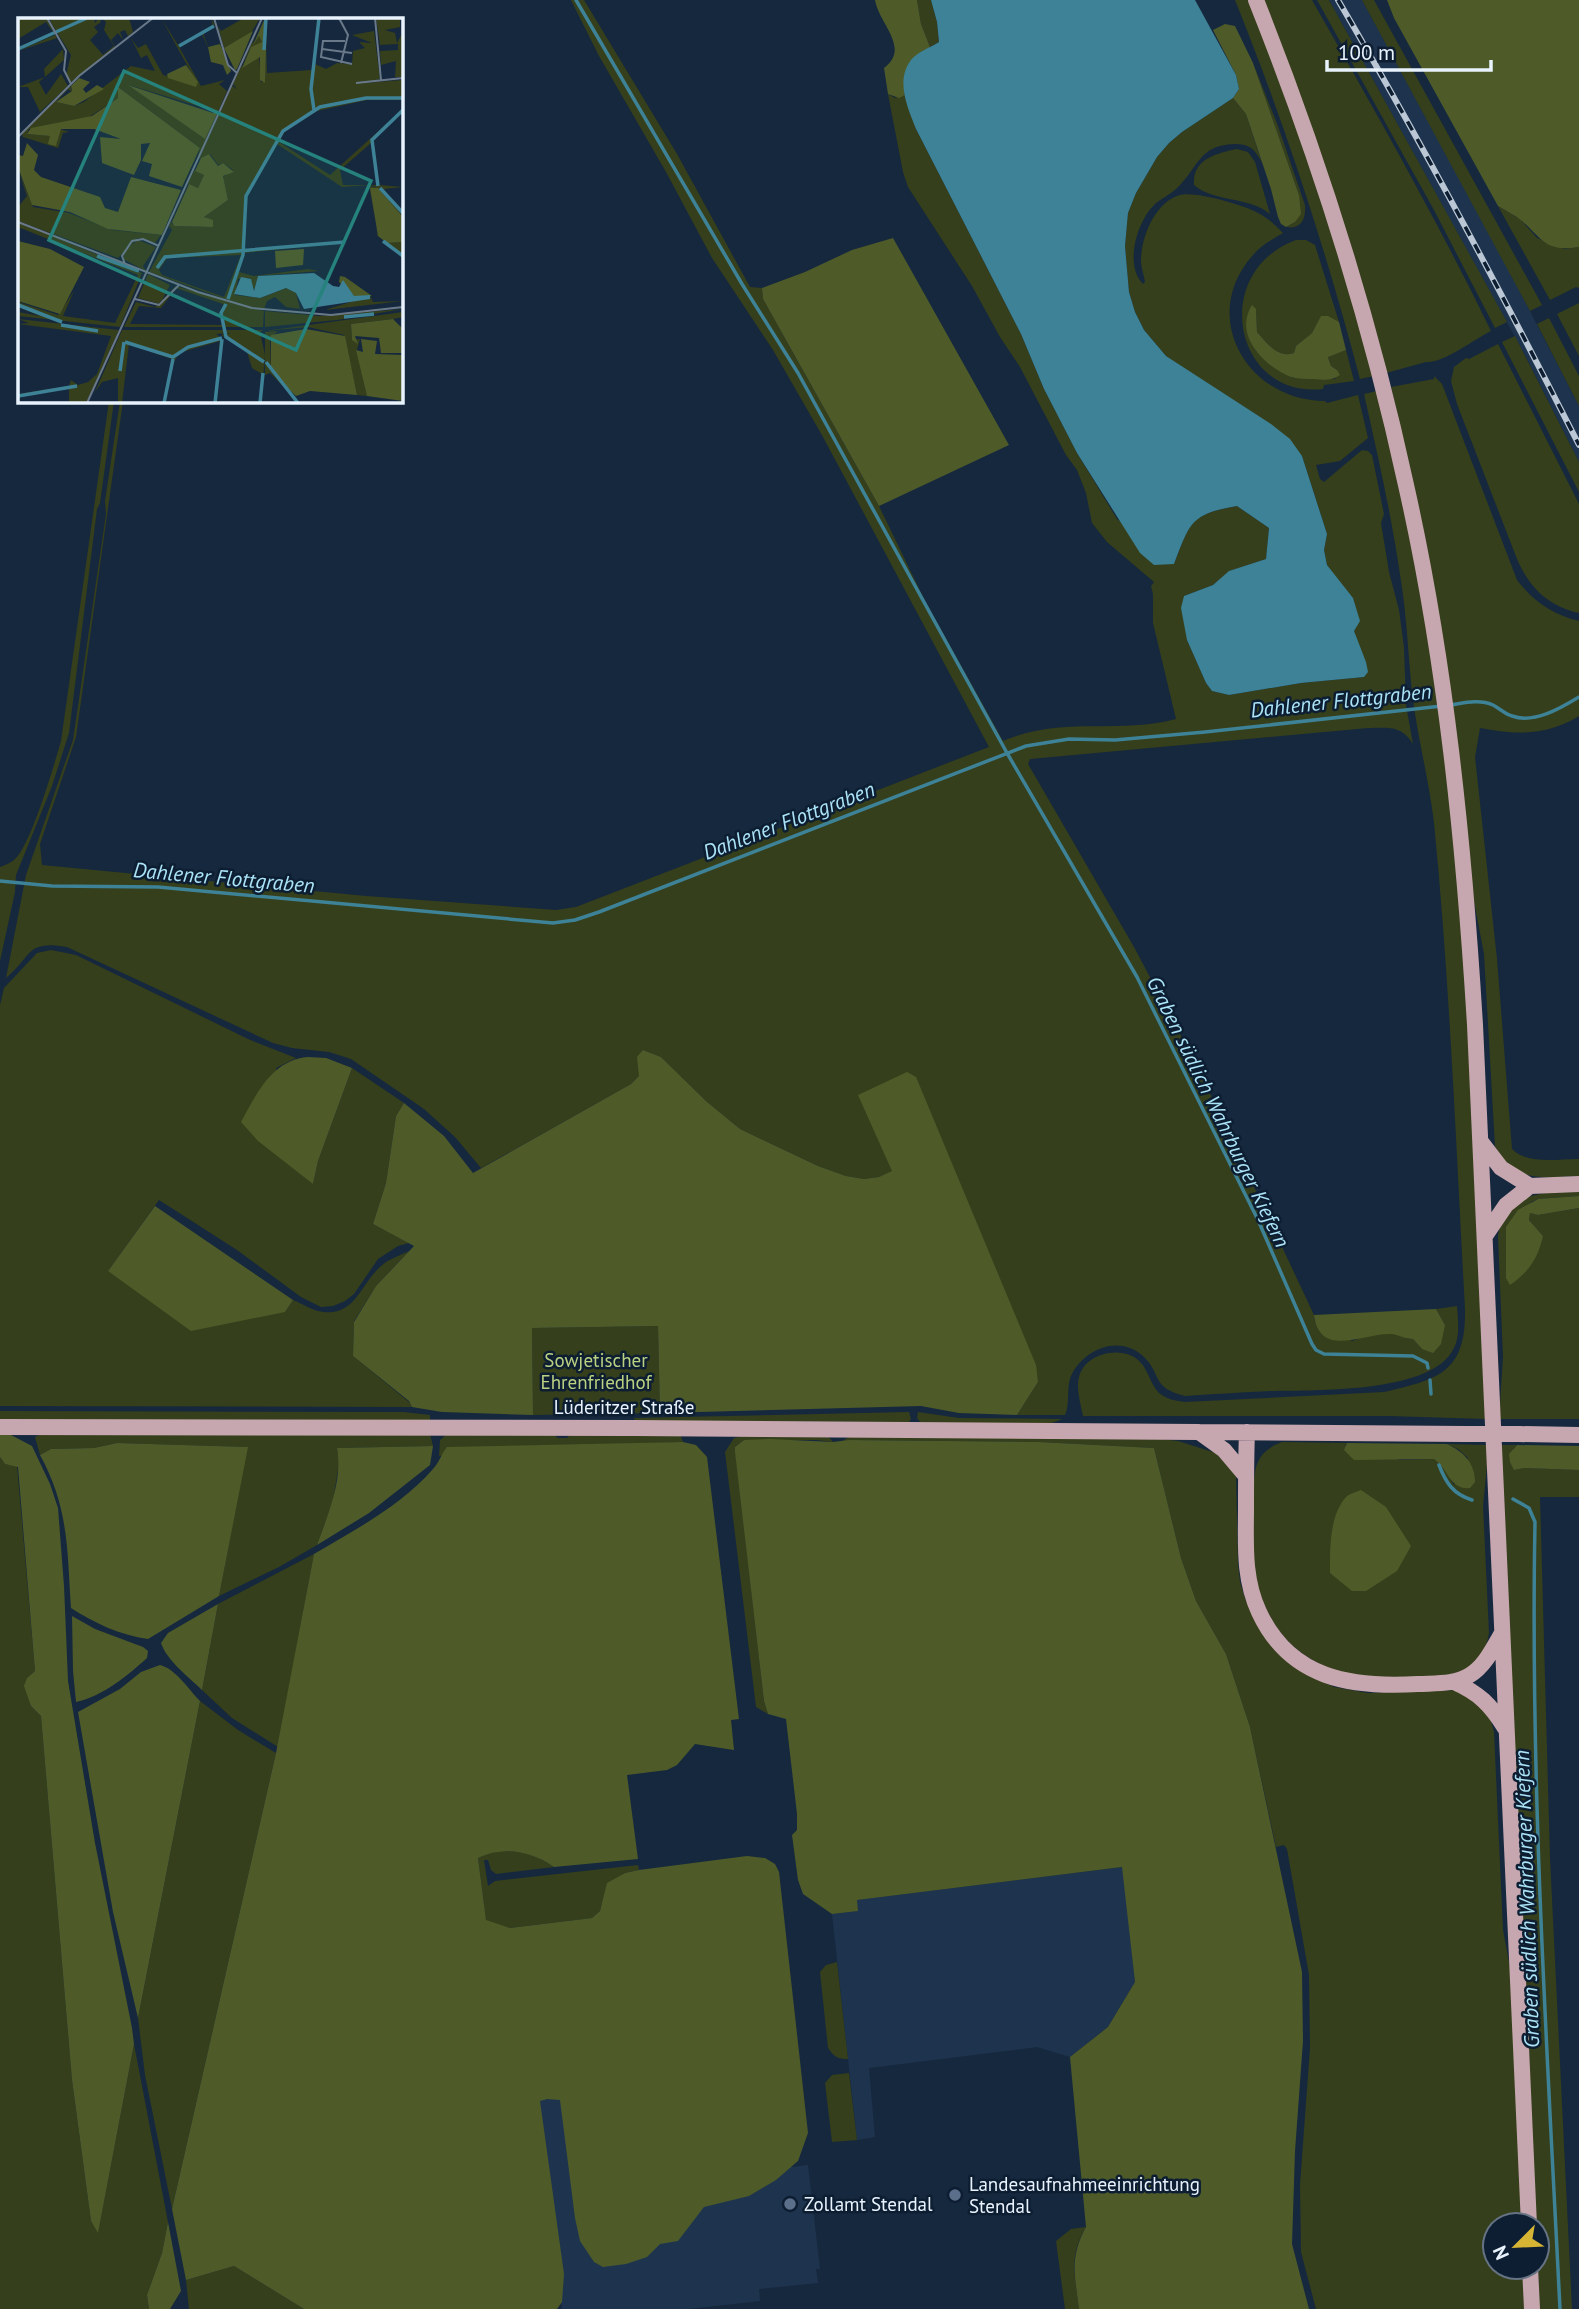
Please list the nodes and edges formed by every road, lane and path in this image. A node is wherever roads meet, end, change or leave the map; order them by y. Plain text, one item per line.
1 (1256, 0) edge
2 (1481, 1142) junction
3 (1579, 1184) edge
4 (1530, 1186) junction
5 (1485, 1236) junction
6 (0, 1427) edge
7 (1196, 1431) junction
8 (1247, 1432) junction
9 (1579, 1435) edge
10 (1246, 1476) junction
11 (1502, 1633) junction
12 (1454, 1682) junction
13 (1507, 1731) junction
14 (1528, 2211) edge
15 (1531, 2281) edge
16 (1532, 2309) edge

1 - 2 main road
2 - 4 main road
2 - 5 main road
3 - 4 main road
4 - 5 main road
5 - 11 main road
6 - 7 main road, Lüderitzer Straße
7 - 8 main road, Lüderitzer Straße
7 - 10 main road
8 - 9 main road, Lüderitzer Straße, bridge
8 - 10 main road
10 - 12 main road
11 - 12 main road
11 - 13 main road
12 - 13 main road
13 - 14 main road
15 - 16 main road

